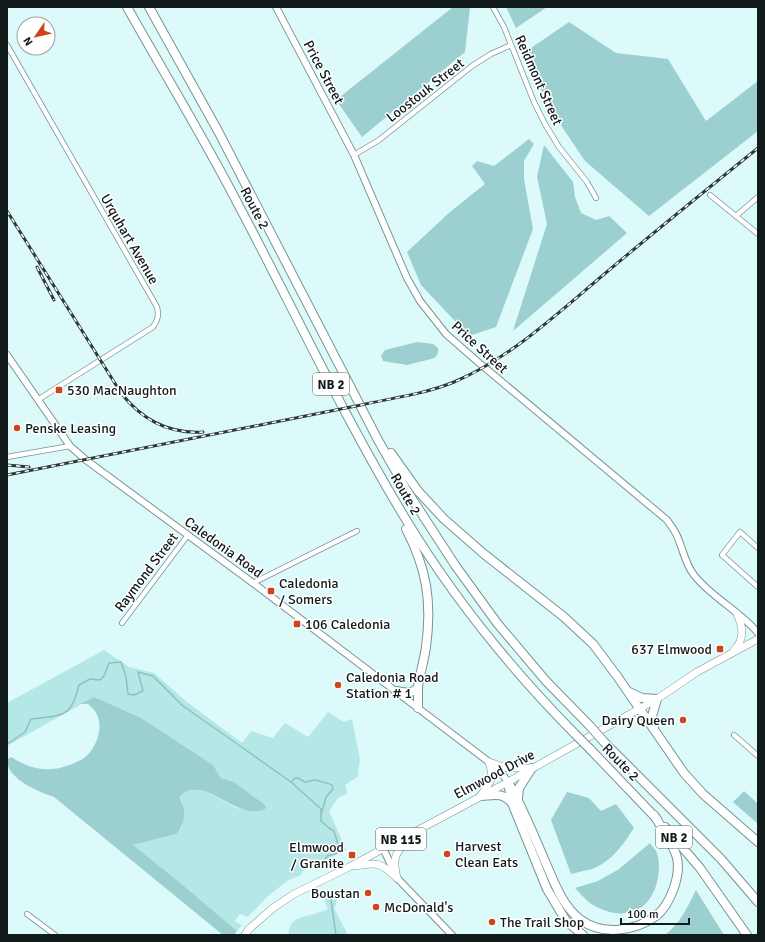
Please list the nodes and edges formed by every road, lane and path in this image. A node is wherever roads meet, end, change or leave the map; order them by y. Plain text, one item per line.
1 (127, 7) edge
2 (149, 7) edge
3 (276, 7) edge
4 (493, 7) edge
5 (7, 45) edge
6 (511, 45) junction
7 (354, 155) junction
8 (710, 195) dead end
9 (758, 197) edge
10 (596, 198) dead end
11 (736, 216) junction
12 (758, 234) edge
13 (7, 354) edge
14 (39, 399) junction
15 (366, 415) junction
16 (70, 446) junction
17 (7, 457) edge
18 (387, 486) junction
19 (357, 531) dead end
20 (188, 535) junction
21 (758, 548) edge
22 (253, 583) junction
23 (758, 587) edge
24 (737, 614) junction
25 (122, 623) dead end
26 (758, 633) edge
27 (758, 639) edge
28 (732, 653) junction
29 (418, 688) junction
30 (396, 692) junction
31 (628, 692) junction
32 (657, 699) junction
33 (418, 708) junction
34 (639, 709) junction
35 (654, 730) junction
36 (734, 735) dead end
37 (758, 756) edge
38 (489, 762) junction
39 (532, 768) junction
40 (508, 782) junction
41 (481, 796) junction
42 (515, 801) junction
43 (654, 816) junction
44 (418, 830) junction
45 (758, 842) edge
46 (383, 848) junction
47 (349, 867) junction
48 (397, 878) junction
49 (758, 902) edge
50 (27, 914) dead end
51 (55, 935) edge
52 (245, 935) edge
53 (452, 935) edge
54 (583, 935) edge
55 (748, 935) edge

1 - 18 highway, Route 2 / NB 2
2 - 15 highway, Route 2 / NB 2
3 - 7 street, Price Street
4 - 6 street, Reidmont Street
5 - 14 street, Urquhart Avenue
6 - 7 street, Loostouk Street
6 - 10 street, Reidmont Street
7 - 24 street, Price Street
8 - 11 street
9 - 11 street
11 - 12 street
13 - 14 street, Caledonia Road
14 - 16 street, Caledonia Road
15 - 31 highway
15 - 49 highway, Route 2 / NB 2, bridge
16 - 17 street
16 - 20 street, Caledonia Road
18 - 29 highway
18 - 43 highway, Route 2 / NB 2, bridge
19 - 22 street
20 - 22 street, Caledonia Road
20 - 25 street, Raymond Street
21 - 23 street
22 - 30 street, Caledonia Road
24 - 26 street, Price Street
24 - 28 main road
27 - 28 main road, Elmwood Drive / NB 115
28 - 32 main road, Elmwood Drive / NB 115
29 - 30 highway
29 - 33 highway
30 - 33 street, Caledonia Road
31 - 32 highway
31 - 34 highway
32 - 34 main road, Elmwood Drive / NB 115
32 - 35 highway
33 - 38 street, Caledonia Road
34 - 35 highway
34 - 39 main road, Elmwood Drive / NB 115
35 - 45 highway
36 - 37 street
38 - 39 main road
38 - 40 street, Caledonia Road
38 - 41 main road
39 - 40 main road, Elmwood Drive / NB 115
39 - 42 highway
40 - 41 main road, Elmwood Drive / NB 115
40 - 42 highway
41 - 42 highway
41 - 44 main road, Elmwood Drive / NB 115
42 - 43 highway
42 - 54 highway
43 - 55 highway, Route 2 / NB 2
44 - 46 main road, Elmwood Drive / NB 115
44 - 48 main road
46 - 47 main road, Elmwood Drive / NB 115
46 - 48 street
47 - 48 main road
47 - 52 main road, Elmwood Drive / NB 115
48 - 53 street
50 - 51 street

